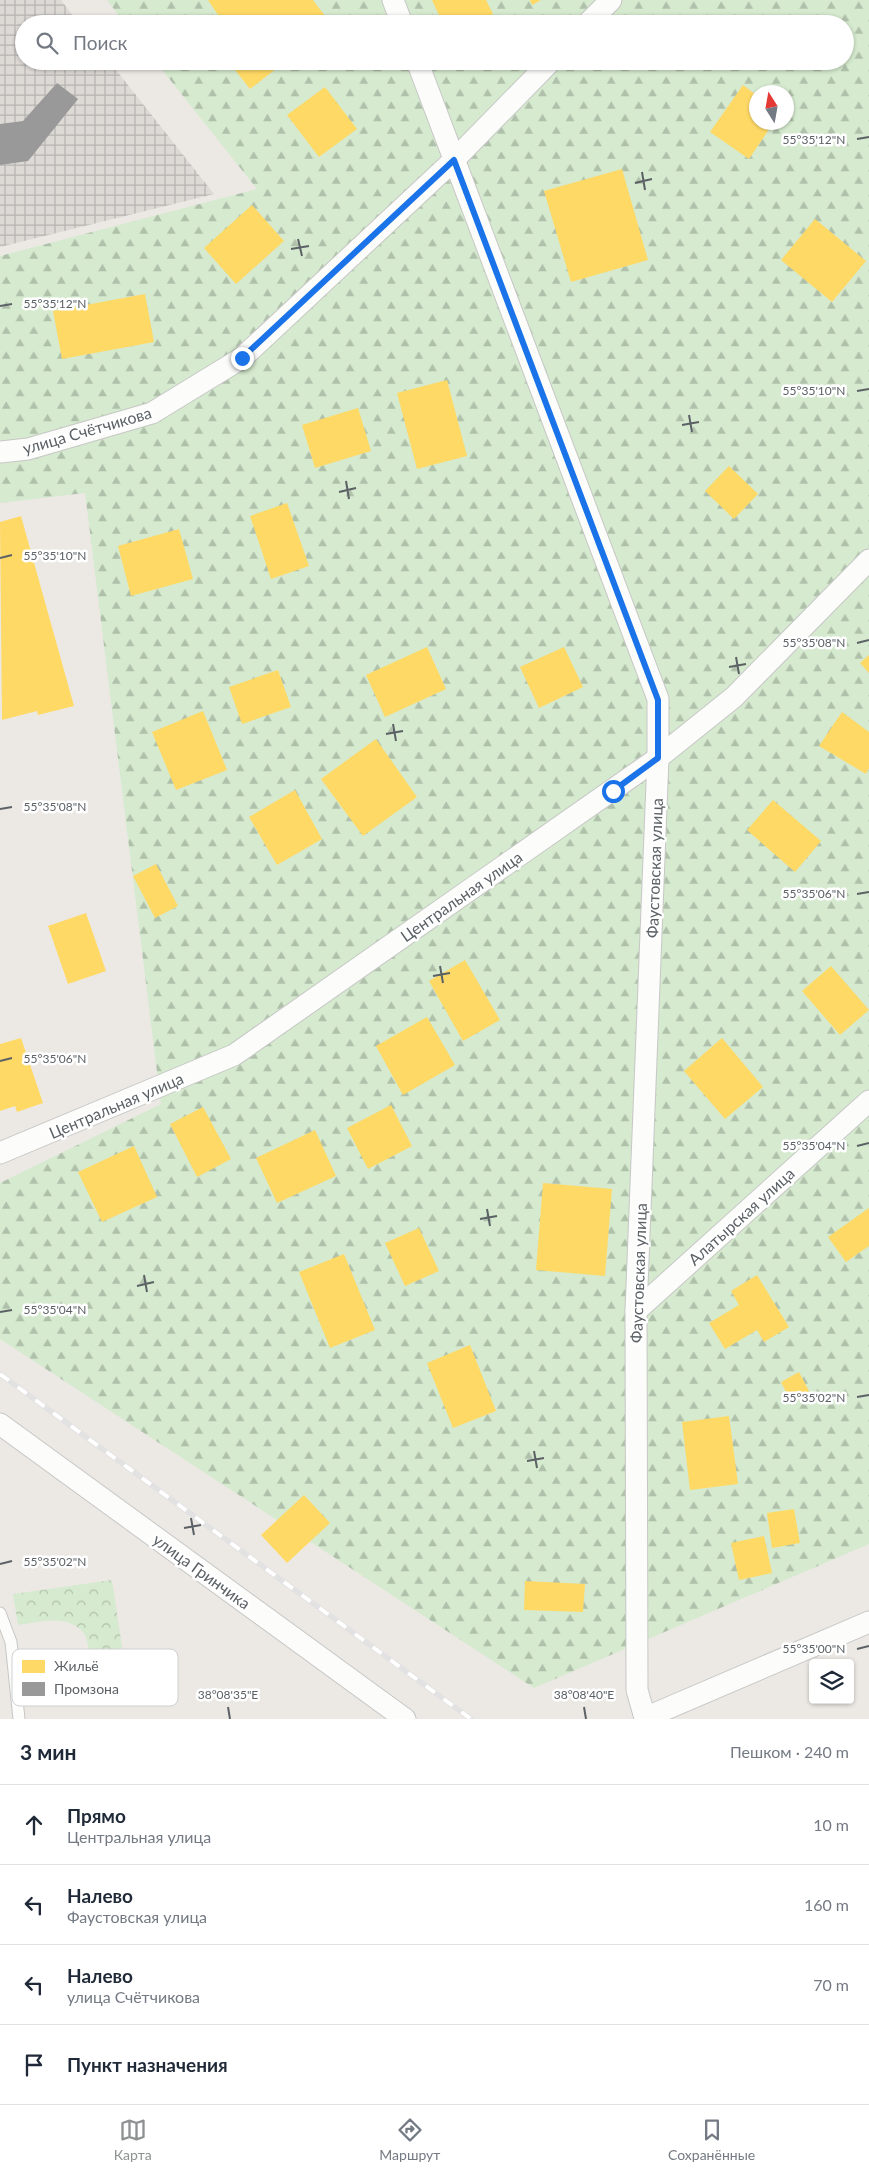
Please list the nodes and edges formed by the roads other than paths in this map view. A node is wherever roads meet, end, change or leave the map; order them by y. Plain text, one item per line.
1 (393, 0) edge
2 (611, 0) edge
3 (399, 15) edge
4 (597, 15) edge
5 (420, 70) edge
6 (542, 70) edge
7 (454, 160) junction
8 (0, 452) edge
9 (869, 560) edge
10 (658, 758) junction
11 (869, 1101) edge
12 (0, 1153) edge
13 (636, 1311) junction
14 (0, 1424) edge
15 (0, 1613) edge
16 (869, 1622) edge
17 (12, 1652) edge
18 (18, 1706) edge
19 (645, 1718) edge
20 (19, 1719) edge
21 (405, 1719) edge

1 - 3 street
2 - 4 street
5 - 7 street, Фаустовская улица
6 - 7 street, улица Счётчикова
7 - 8 street, улица Счётчикова
7 - 10 street, Фаустовская улица
9 - 10 street, Центральная улица
10 - 12 street, Центральная улица
10 - 13 street, Фаустовская улица
11 - 13 street, Алатырская улица
13 - 19 street, Фаустовская улица
14 - 21 street, улица Гринчика
15 - 17 lane
16 - 19 street
18 - 20 lane

